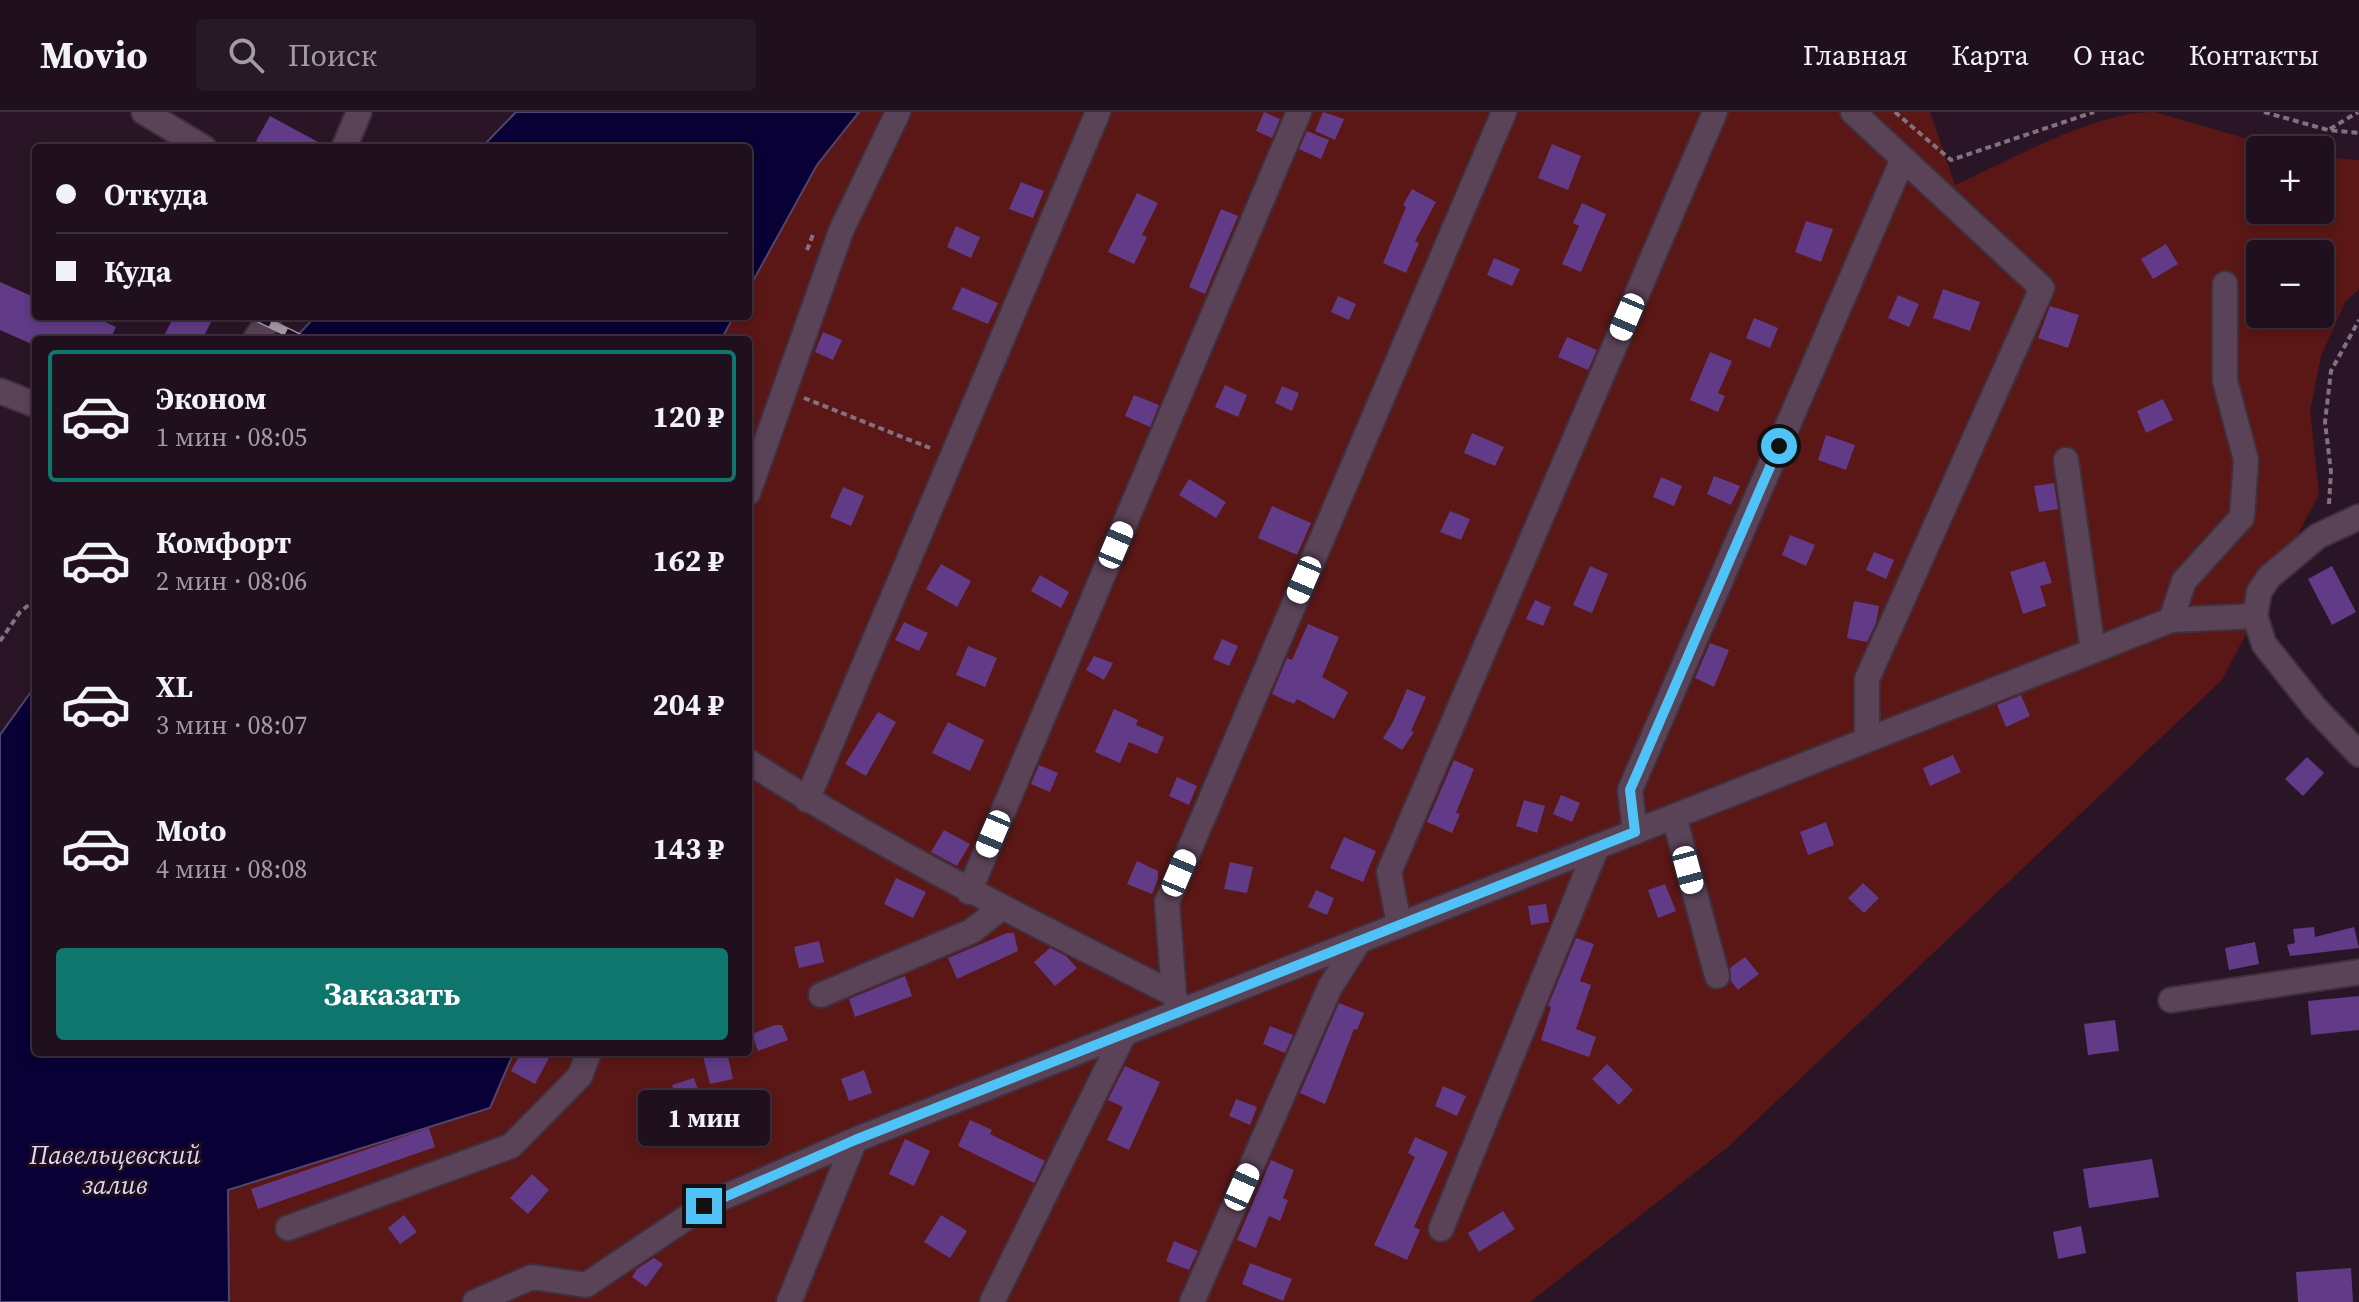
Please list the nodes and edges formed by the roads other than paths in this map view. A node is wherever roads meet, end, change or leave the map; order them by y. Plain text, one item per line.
1 (144, 112) edge
2 (359, 112) edge
3 (898, 112) edge
4 (1098, 112) edge
5 (1299, 112) edge
6 (1504, 112) edge
7 (1715, 112) edge
8 (1853, 112) edge
9 (197, 144) edge
10 (346, 144) edge
11 (1903, 159) junction
12 (2225, 284) dead end
13 (0, 391) edge
14 (32, 403) edge
15 (2066, 460) dead end
16 (752, 482) edge
17 (2359, 517) edge
18 (2255, 616) junction
19 (2171, 620) junction
20 (2093, 651) junction
21 (1867, 740) junction
22 (2359, 754) edge
23 (752, 764) edge
24 (807, 800) junction
25 (1674, 816) junction
26 (1635, 832) junction
27 (1597, 847) junction
28 (969, 892) junction
29 (1001, 908) junction
30 (1399, 924) junction
31 (1360, 940) junction
32 (2359, 972) edge
33 (1717, 976) dead end
34 (821, 995) dead end
35 (2171, 1000) dead end
36 (1176, 1003) junction
37 (1124, 1034) junction
38 (588, 1056) edge
39 (855, 1140) junction
40 (288, 1228) dead end
41 (1441, 1229) dead end
42 (585, 1294) edge
43 (475, 1302) edge
44 (789, 1302) edge
45 (992, 1302) edge
46 (1192, 1302) edge

1 - 9 street
2 - 10 street
3 - 16 street
4 - 24 street
5 - 28 street
6 - 36 street
7 - 30 street
8 - 11 street
11 - 21 street
11 - 26 street
12 - 19 street
13 - 14 street
15 - 20 street
17 - 18 street
18 - 19 street
18 - 22 street
19 - 20 street
20 - 21 street
21 - 25 street
23 - 24 street
24 - 28 street
25 - 26 street
25 - 33 street
26 - 27 street
27 - 30 street
27 - 41 street
28 - 29 street
29 - 34 street
29 - 36 street
30 - 31 street
31 - 36 street
31 - 46 street
32 - 35 street
36 - 37 street
37 - 39 street
37 - 45 street
38 - 40 street
39 - 42 street
39 - 44 street
42 - 43 street

